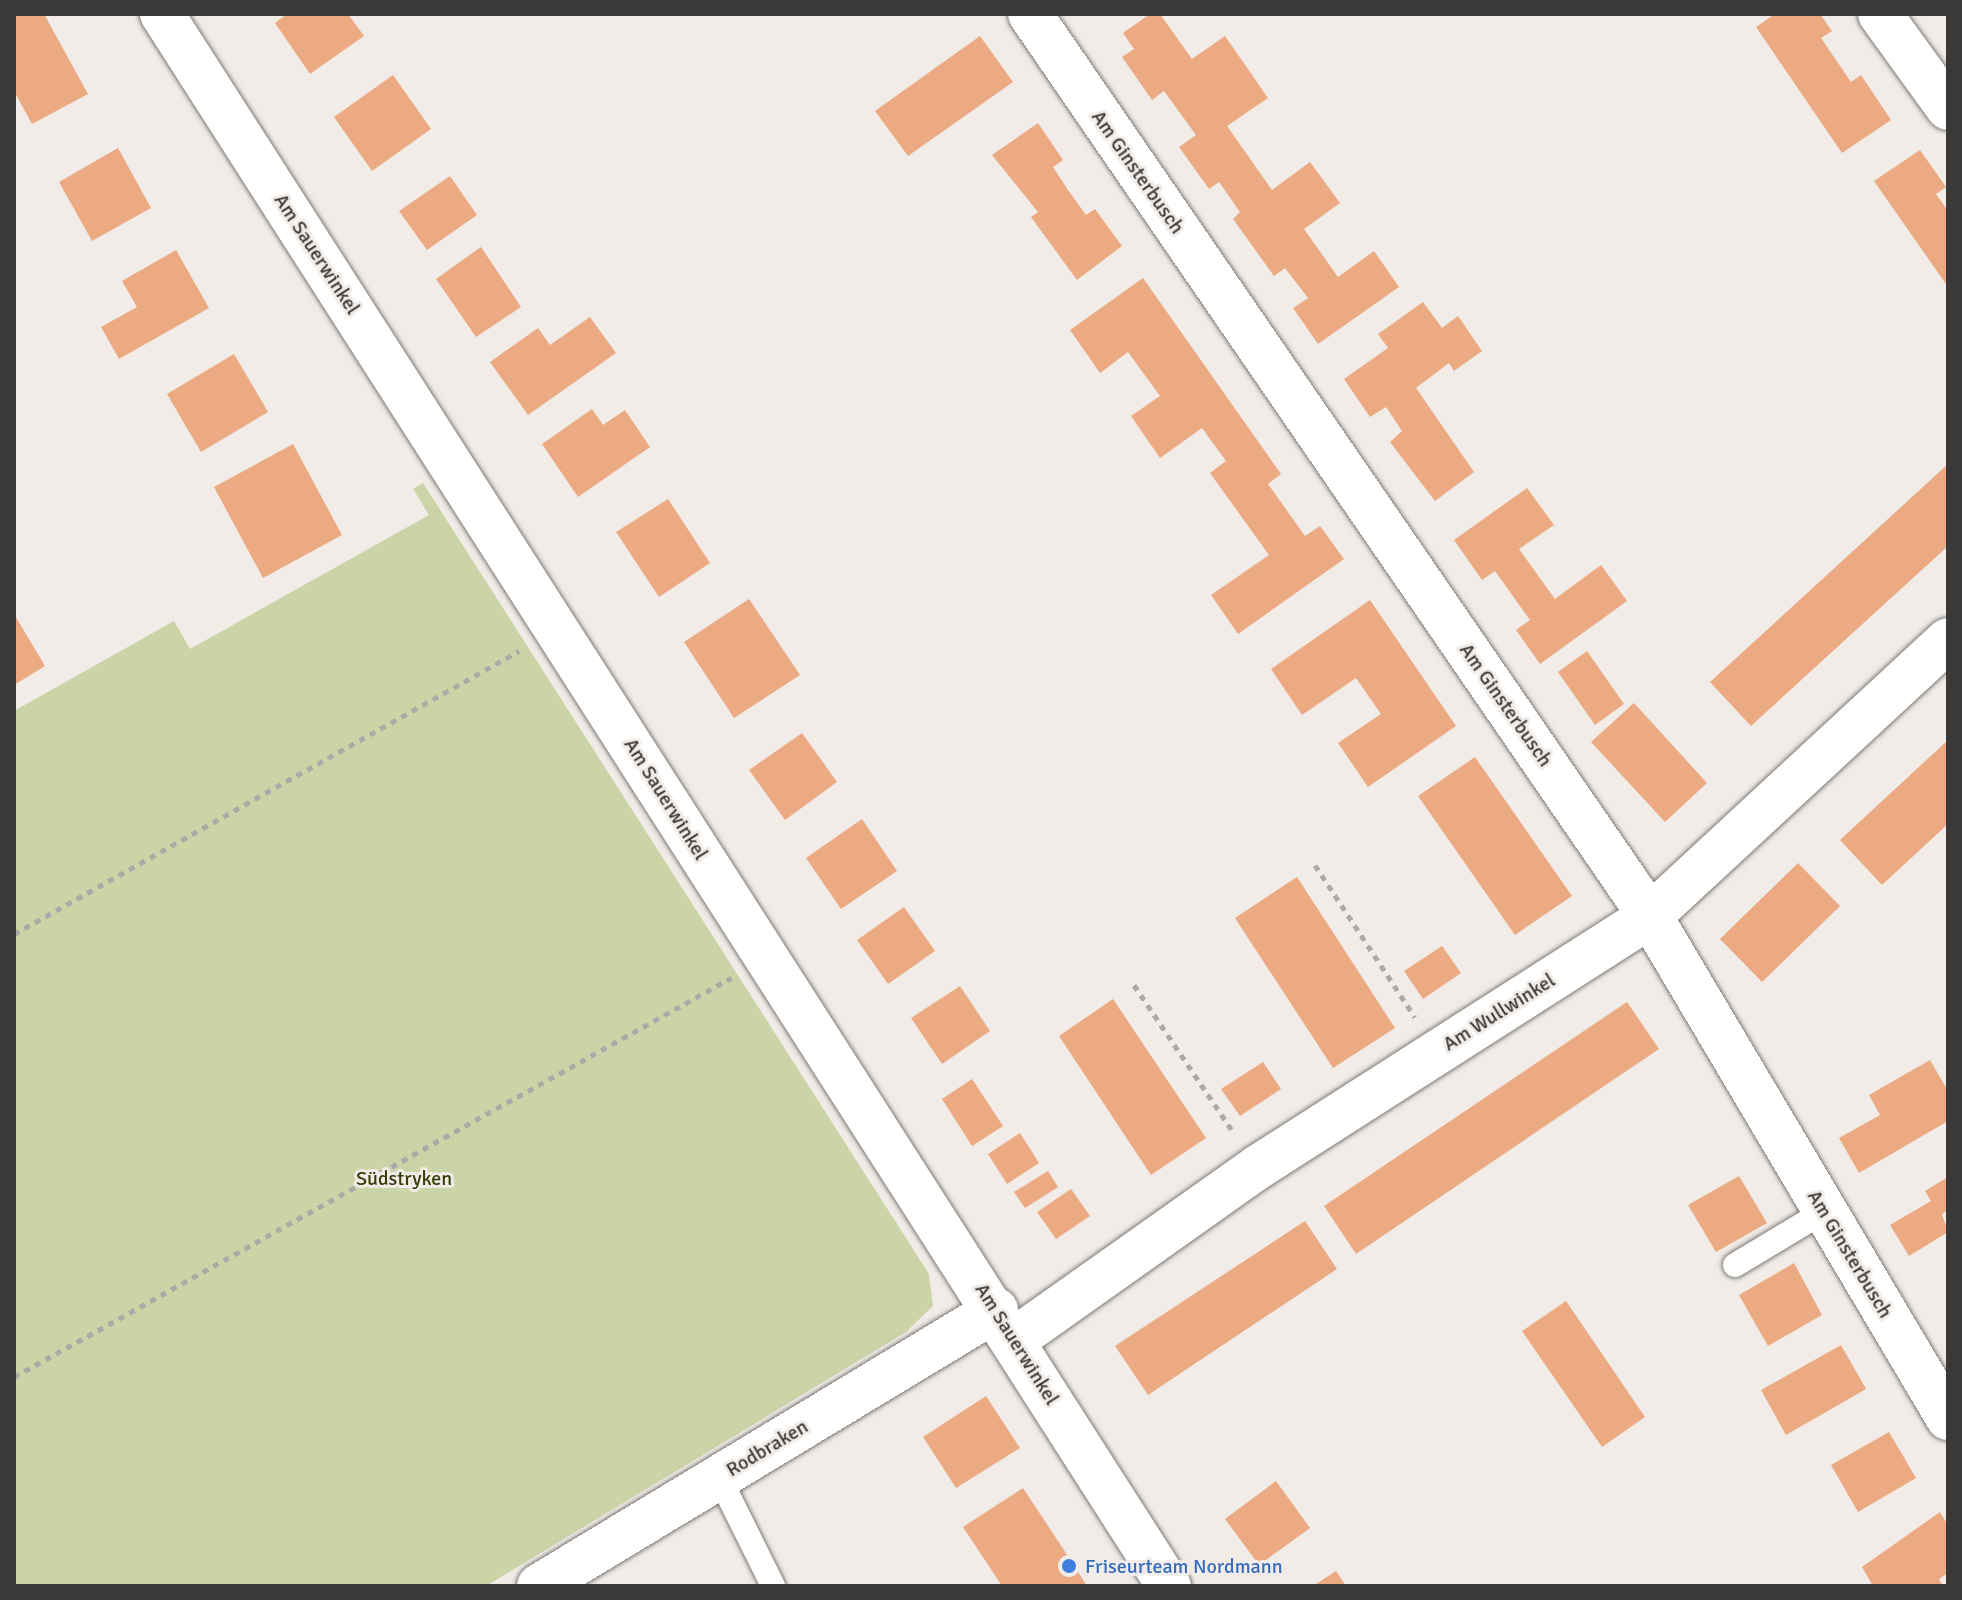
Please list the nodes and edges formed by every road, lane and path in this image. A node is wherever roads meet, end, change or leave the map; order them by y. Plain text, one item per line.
1 (162, 14) edge
2 (1030, 14) edge
3 (1880, 14) edge
4 (1948, 108) edge
5 (558, 629) junction
6 (1948, 640) edge
7 (1315, 865) dead end
8 (1650, 916) junction
9 (14, 934) edge
10 (767, 958) junction
11 (1134, 985) dead end
12 (1438, 1051) junction
13 (1258, 1167) junction
14 (1825, 1211) junction
15 (1735, 1265) dead end
16 (1005, 1324) junction
17 (14, 1377) edge
18 (1948, 1418) edge
19 (719, 1477) junction
20 (539, 1586) edge
21 (773, 1586) edge
22 (1169, 1586) edge

1 - 5 street, Am Sauerwinkel
2 - 8 street, Am Ginsterbusch
3 - 4 street
5 - 9 path
5 - 10 street, Am Sauerwinkel
6 - 8 street, Am Wullwinkel
7 - 12 path
8 - 12 street, Am Wullwinkel
8 - 14 street, Am Ginsterbusch
10 - 16 street, Am Sauerwinkel
10 - 17 path
11 - 13 path
12 - 13 street, Am Wullwinkel
13 - 16 street, Am Wullwinkel
14 - 15 lane
14 - 18 street, Am Ginsterbusch
16 - 19 street, Rodbraken
16 - 22 street, Am Sauerwinkel
19 - 20 street, Rodbraken
19 - 21 lane

